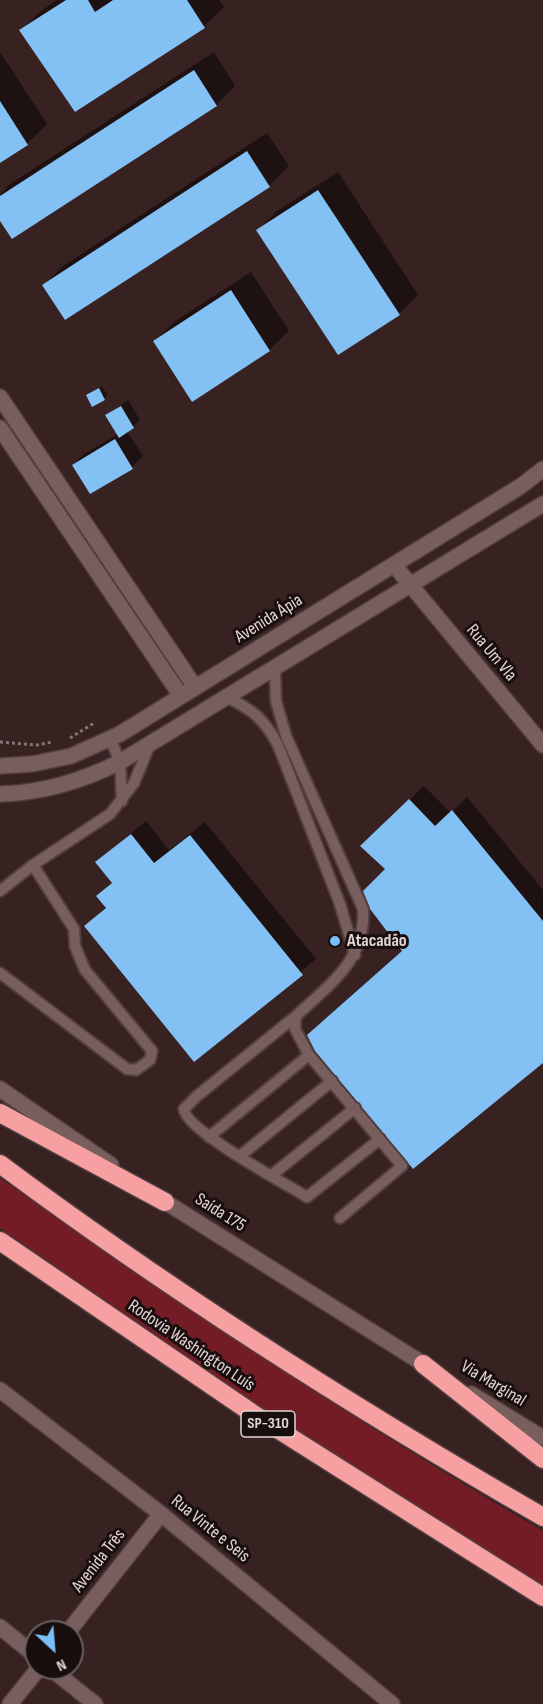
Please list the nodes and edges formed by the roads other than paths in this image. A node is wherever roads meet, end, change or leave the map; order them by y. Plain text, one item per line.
1 (0, 397) edge
2 (0, 428) edge
3 (543, 469) edge
4 (543, 504) edge
5 (394, 565) junction
6 (410, 586) junction
7 (275, 668) junction
8 (195, 687) junction
9 (181, 696) junction
10 (227, 697) junction
11 (110, 738) junction
12 (150, 744) junction
13 (543, 745) edge
14 (120, 762) junction
15 (0, 766) edge
16 (0, 794) edge
17 (122, 801) junction
18 (33, 865) junction
19 (0, 891) edge
20 (356, 955) junction
21 (0, 973) edge
22 (296, 1016) junction
23 (309, 1054) junction
24 (332, 1081) junction
25 (0, 1089) edge
26 (355, 1108) junction
27 (0, 1113) edge
28 (209, 1137) junction
29 (381, 1139) junction
30 (240, 1156) junction
31 (0, 1164) edge
32 (272, 1175) junction
33 (165, 1202) junction
34 (340, 1218) dead end
35 (0, 1241) edge
36 (423, 1364) junction
37 (0, 1390) edge
38 (543, 1437) edge
39 (543, 1459) edge
40 (161, 1514) junction
41 (543, 1517) edge
42 (543, 1597) edge
43 (77, 1620) edge
44 (0, 1627) edge
45 (24, 1646) edge
46 (29, 1680) edge
47 (65, 1680) edge
48 (10, 1704) edge
49 (95, 1704) edge
50 (392, 1704) edge

1 - 8 street
2 - 9 street
3 - 5 street, Avenida Ápia
4 - 6 street
5 - 6 street, Rua Um Vla
5 - 8 street, Avenida Ápia
6 - 7 street
6 - 13 street, Rua Um Vla
7 - 10 street
7 - 20 lane
8 - 9 street, Avenida Ápia
9 - 11 street, Avenida Ápia
10 - 12 street
10 - 20 lane
11 - 14 lane
11 - 15 street, Avenida Ápia
12 - 14 street
12 - 17 lane
14 - 16 street
14 - 17 lane
17 - 18 lane
18 - 19 lane
18 - 21 lane
20 - 22 lane
22 - 23 lane
22 - 28 lane
23 - 24 lane
23 - 28 lane
24 - 26 lane
24 - 30 lane
25 - 33 street, Saída 175
26 - 29 lane
26 - 32 lane
27 - 33 highway
28 - 30 lane
29 - 32 lane
29 - 34 lane
30 - 32 lane
31 - 41 highway
33 - 36 street, Saída 175
35 - 42 highway, Rodovia Washington Luís / SP-310
36 - 38 street, Via Marginal
36 - 39 highway
37 - 40 street, Rua Vinte e Seis
40 - 43 street, Avenida Três
40 - 50 street, Rua Vinte e Seis
44 - 45 street
46 - 48 street
47 - 49 street

